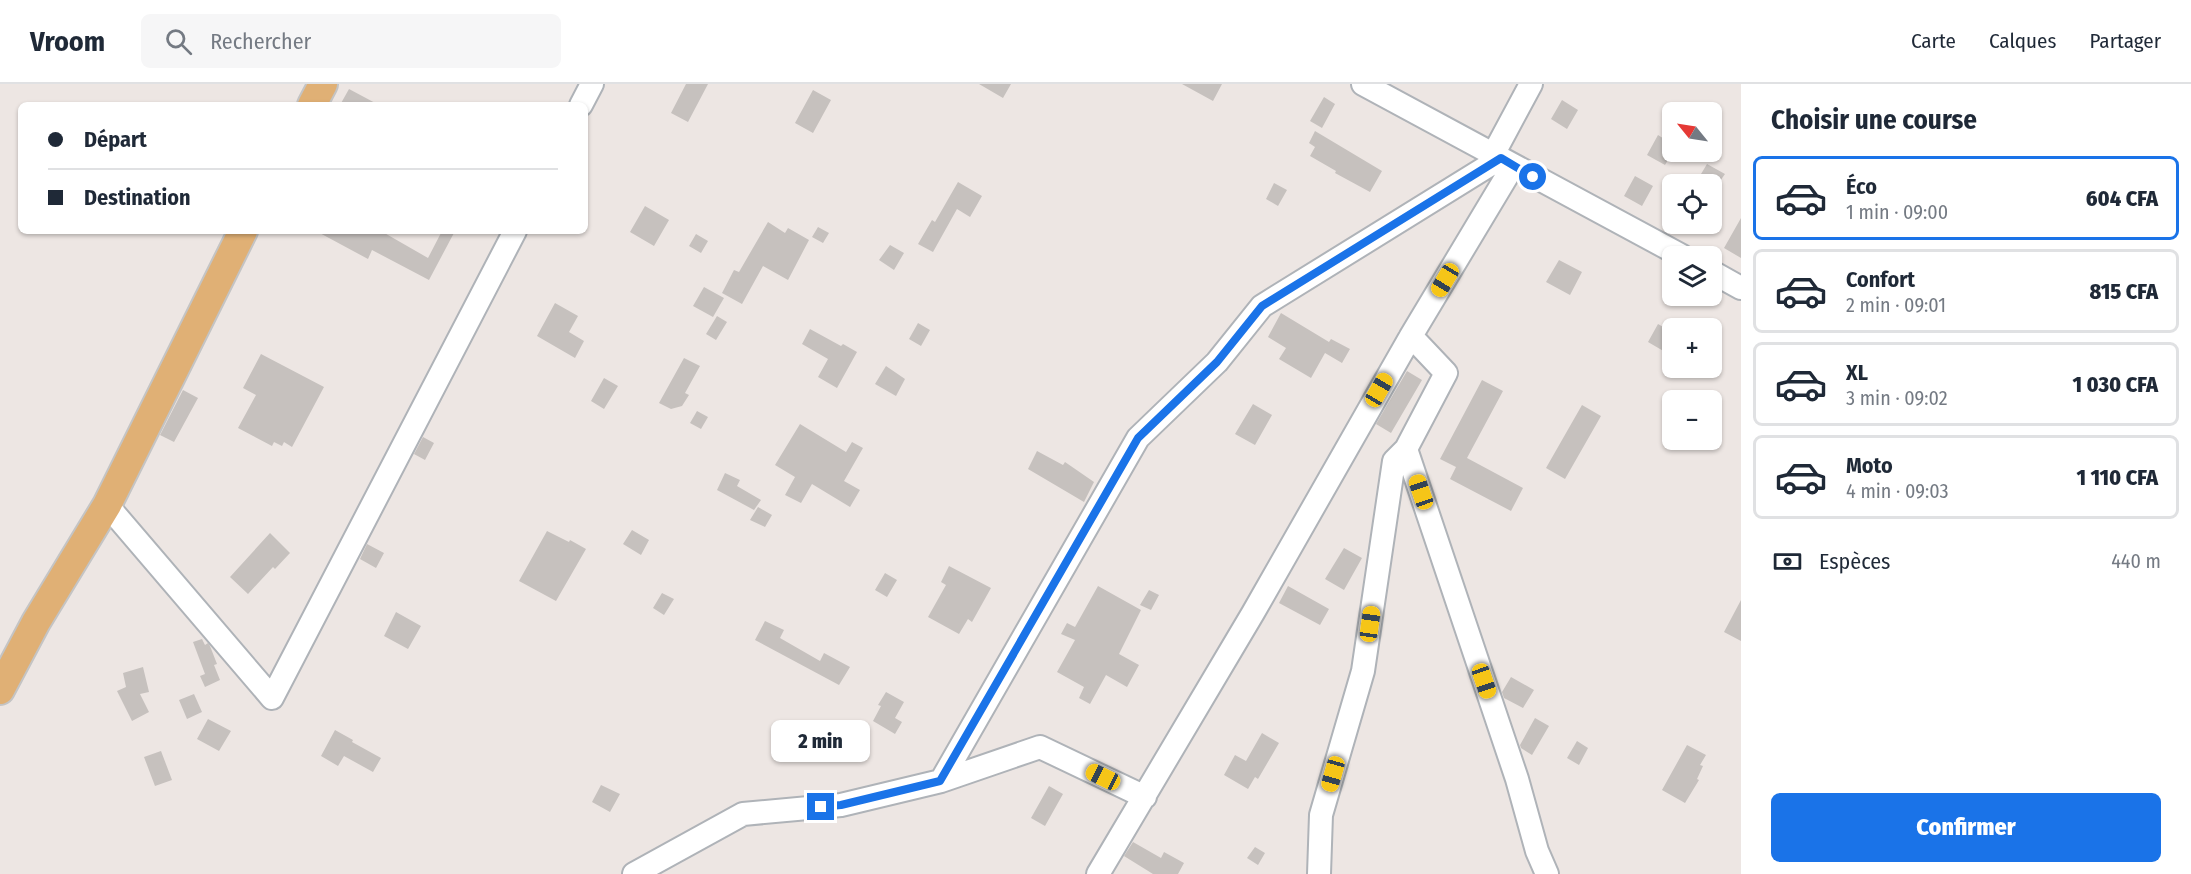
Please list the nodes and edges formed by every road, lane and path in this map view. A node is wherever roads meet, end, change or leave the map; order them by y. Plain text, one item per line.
1 (323, 84) edge
2 (592, 84) edge
3 (1363, 84) edge
4 (1531, 84) edge
5 (314, 102) edge
6 (583, 102) edge
7 (1502, 159) junction
8 (242, 234) edge
9 (513, 234) edge
10 (1663, 246) edge
11 (1722, 278) edge
12 (1741, 288) edge
13 (1411, 336) junction
14 (1406, 449) junction
15 (107, 505) junction
16 (0, 690) edge
17 (940, 781) junction
18 (1145, 797) junction
19 (634, 874) edge
20 (1098, 874) edge
21 (1319, 874) edge
22 (1546, 874) edge

1 - 5 main road
2 - 6 street
3 - 7 street
4 - 7 street
7 - 10 street
7 - 13 street
7 - 17 street
8 - 15 main road
9 - 15 street
11 - 12 street
13 - 14 street
13 - 18 street
14 - 21 street
14 - 22 street
15 - 16 main road
17 - 18 street
17 - 19 street
18 - 20 street

